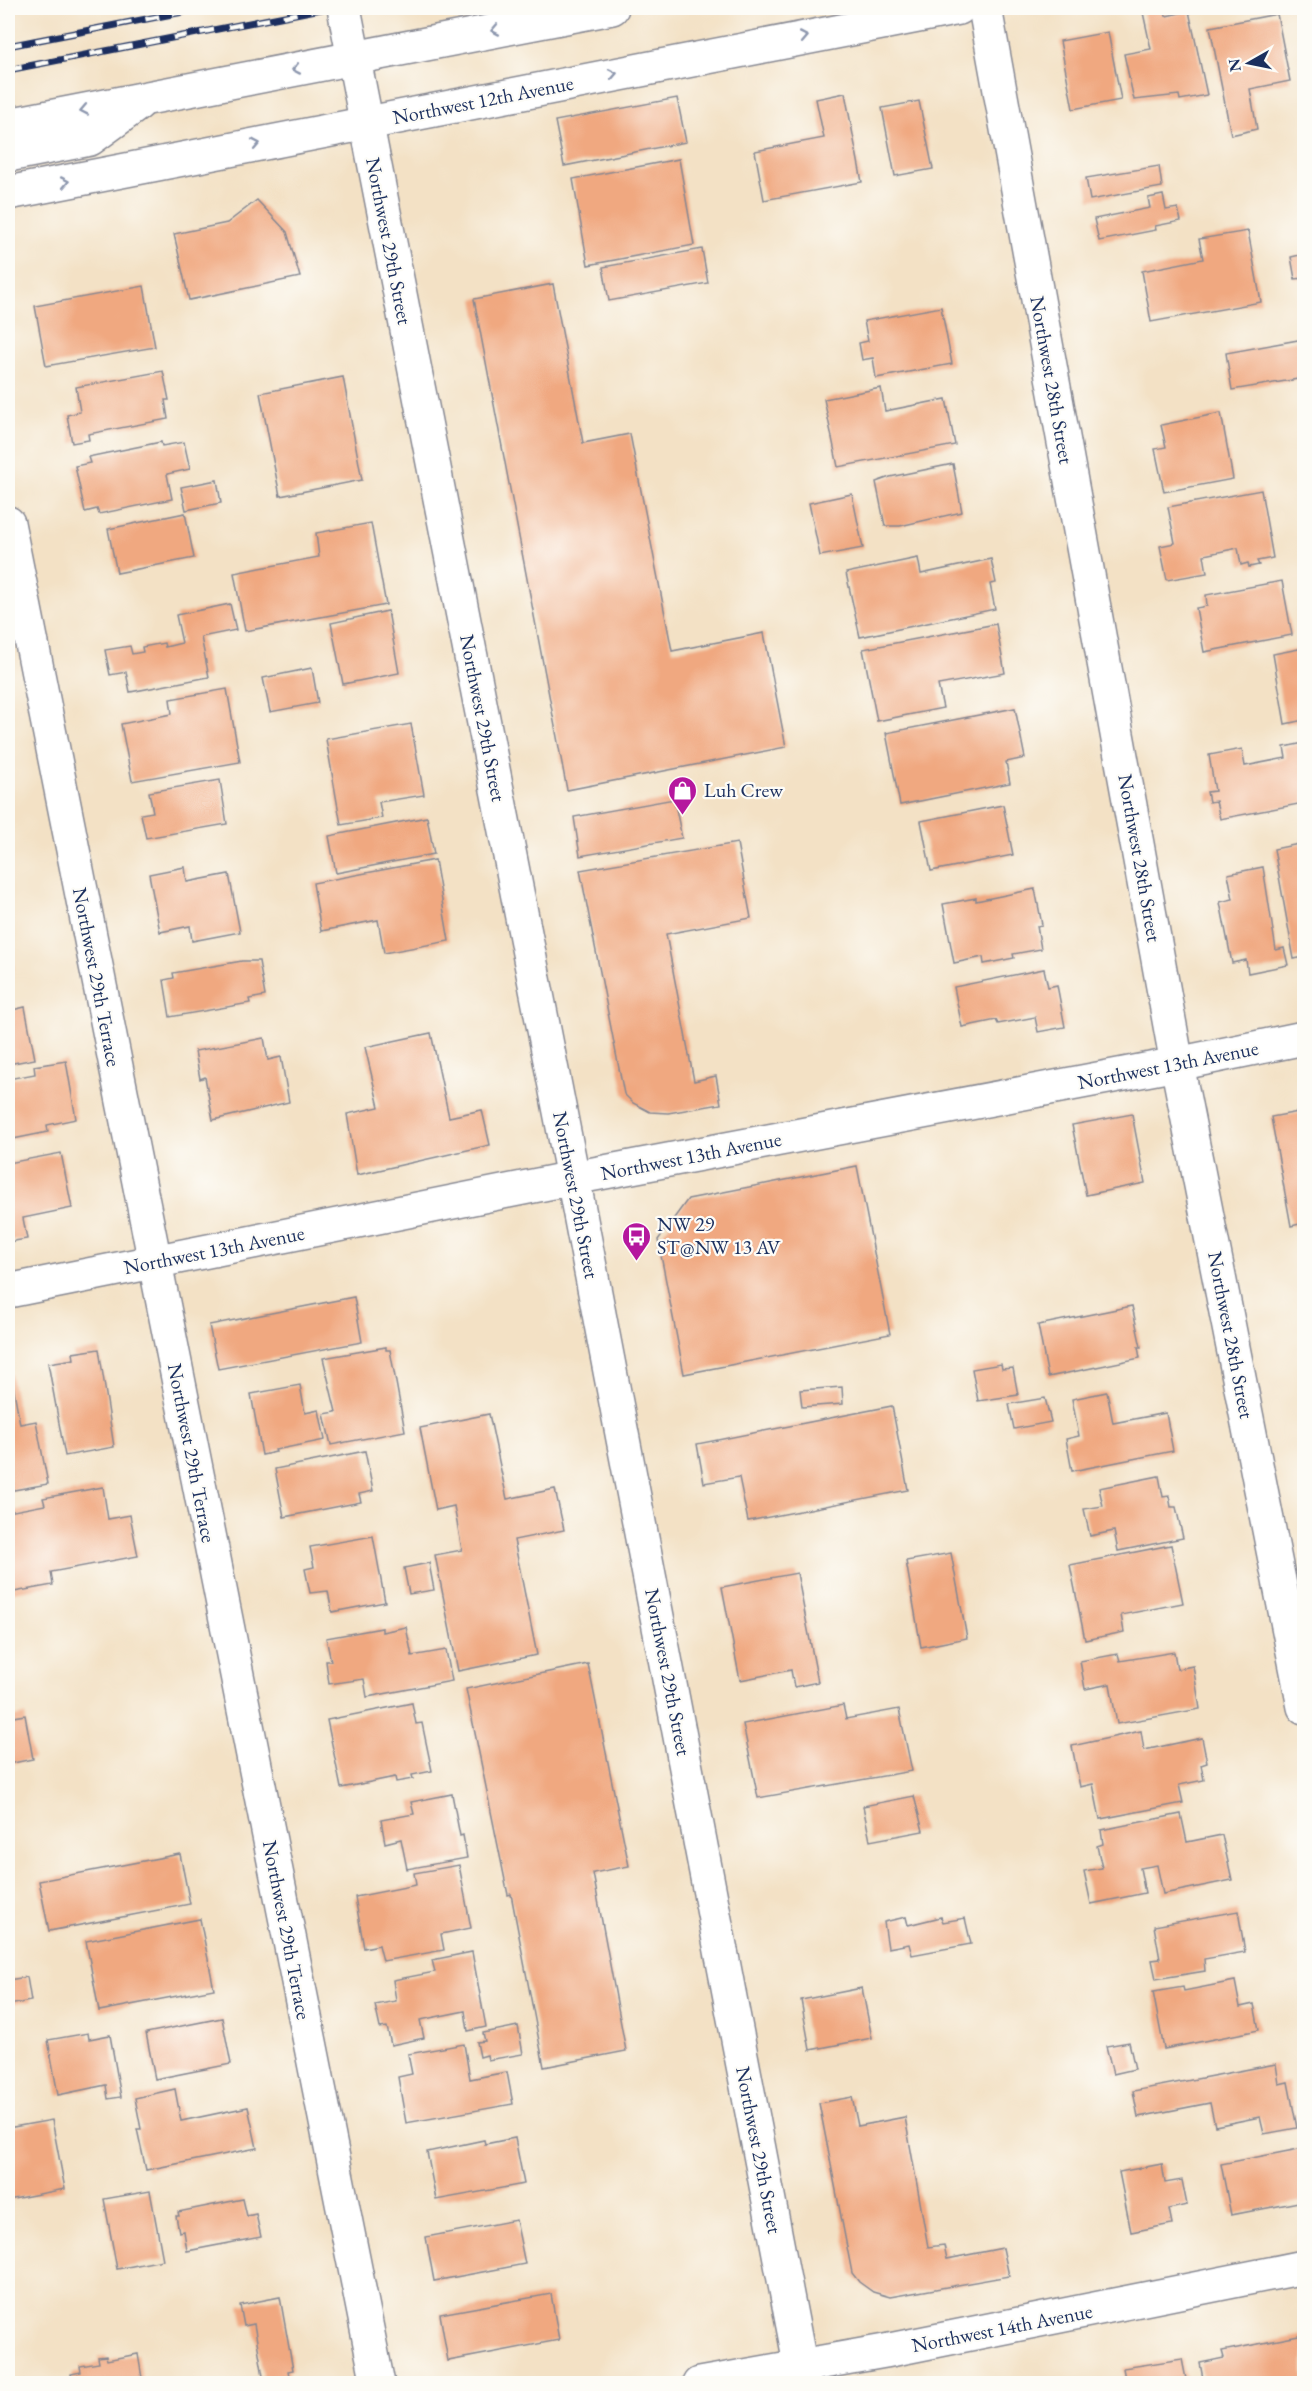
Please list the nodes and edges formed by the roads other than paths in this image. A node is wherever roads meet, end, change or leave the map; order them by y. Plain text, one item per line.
1 (344, 8) edge
2 (612, 8) edge
3 (959, 8) edge
4 (985, 8) edge
5 (353, 58) junction
6 (146, 98) junction
7 (365, 123) junction
8 (8, 125) edge
9 (8, 155) edge
10 (8, 193) edge
11 (8, 523) edge
12 (1305, 1038) edge
13 (1177, 1064) junction
14 (573, 1178) junction
15 (154, 1263) junction
16 (8, 1291) edge
17 (1305, 1707) edge
18 (1305, 2267) edge
19 (802, 2375) edge
20 (378, 2384) edge
21 (699, 2384) edge

1 - 5 street, Northwest 29th Street
2 -> 5 street
7 -> 3 street, Northwest 12th Avenue
4 - 13 street, Northwest 28th Street
5 -> 6 street
5 - 7 street, Northwest 29th Street
6 -> 8 street
6 - 9 street
10 -> 7 street, Northwest 12th Avenue
7 - 14 street, Northwest 29th Street
11 - 15 street, Northwest 29th Terrace
12 - 13 street, Northwest 13th Avenue
13 - 14 street, Northwest 13th Avenue
13 - 17 street, Northwest 28th Street
14 - 15 street, Northwest 13th Avenue
14 - 19 street, Northwest 29th Street
15 - 16 street, Northwest 13th Avenue
15 - 20 street, Northwest 29th Terrace
18 - 19 street, Northwest 14th Avenue
19 - 21 street, Northwest 14th Avenue

